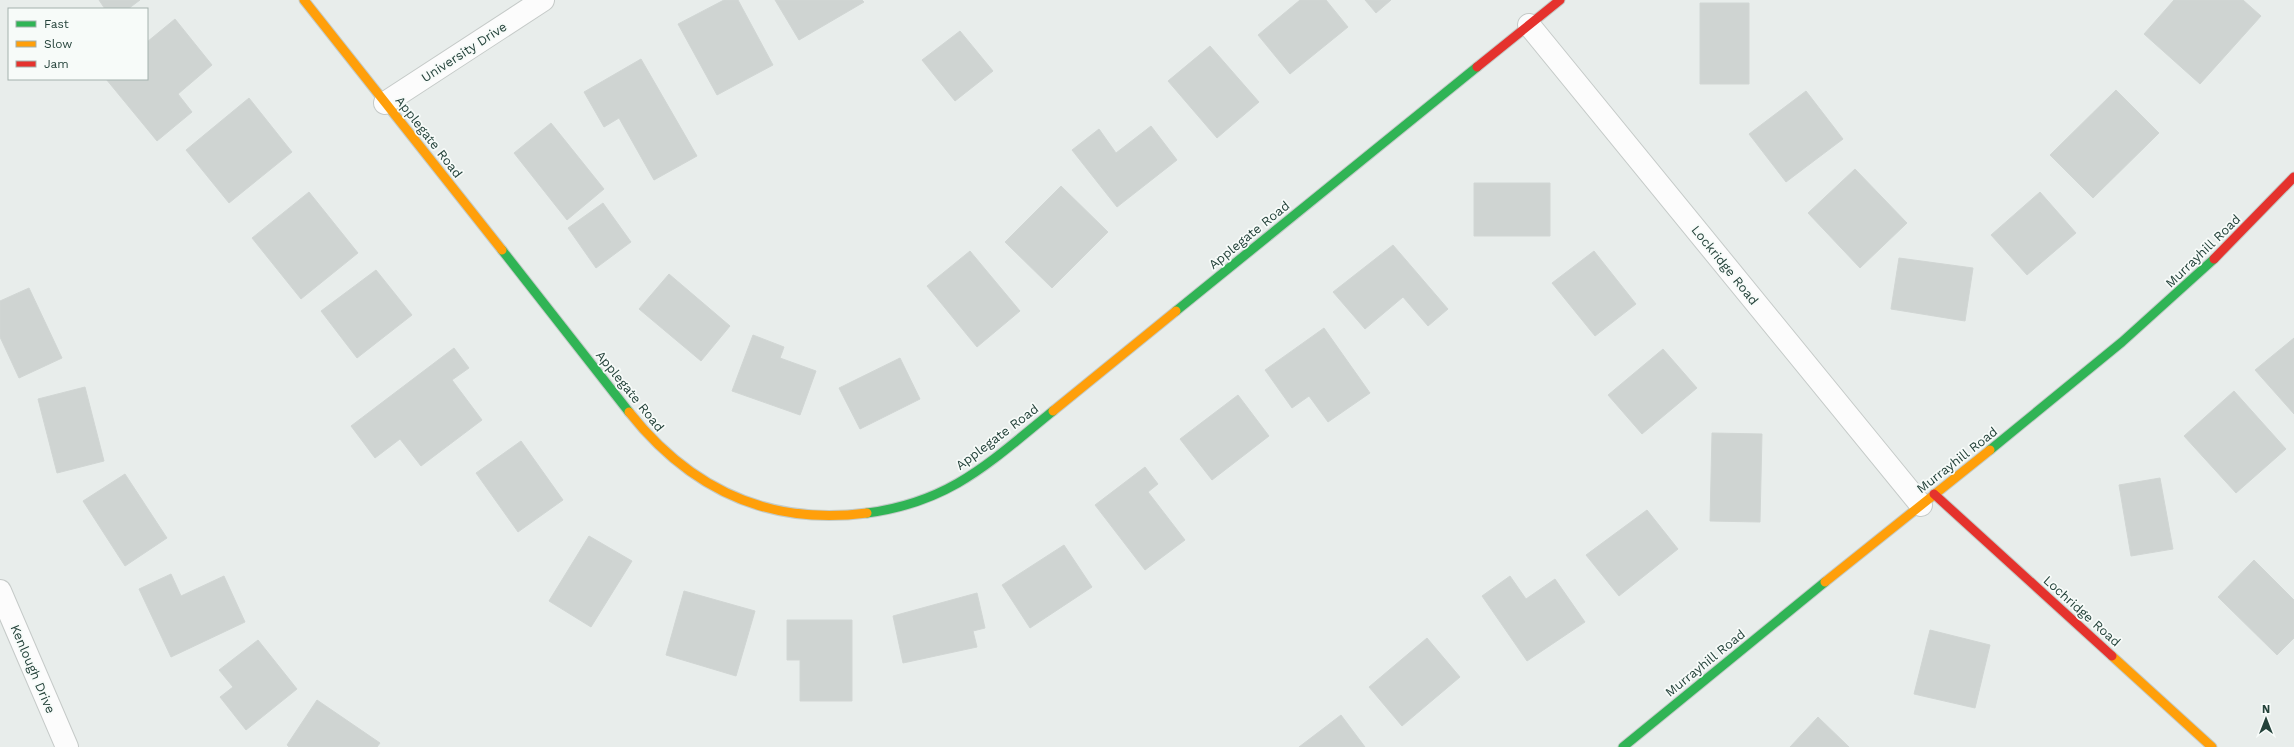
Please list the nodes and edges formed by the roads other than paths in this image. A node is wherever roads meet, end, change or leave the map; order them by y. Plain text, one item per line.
1 (304, 0) edge
2 (543, 0) edge
3 (1560, 0) edge
4 (1529, 25) junction
5 (385, 103) junction
6 (2294, 177) edge
7 (1928, 500) junction
8 (0, 591) edge
9 (67, 747) edge
10 (1623, 747) edge
11 (2212, 747) edge

1 - 5 street, Applegate Road
2 - 5 street, University Drive
3 - 4 street, Applegate Road
4 - 5 street, Applegate Road
4 - 7 street, Lockridge Road
6 - 7 street, Murrayhill Road
7 - 10 street, Murrayhill Road
7 - 11 street, Lochridge Road
8 - 9 street, Kenlough Drive

